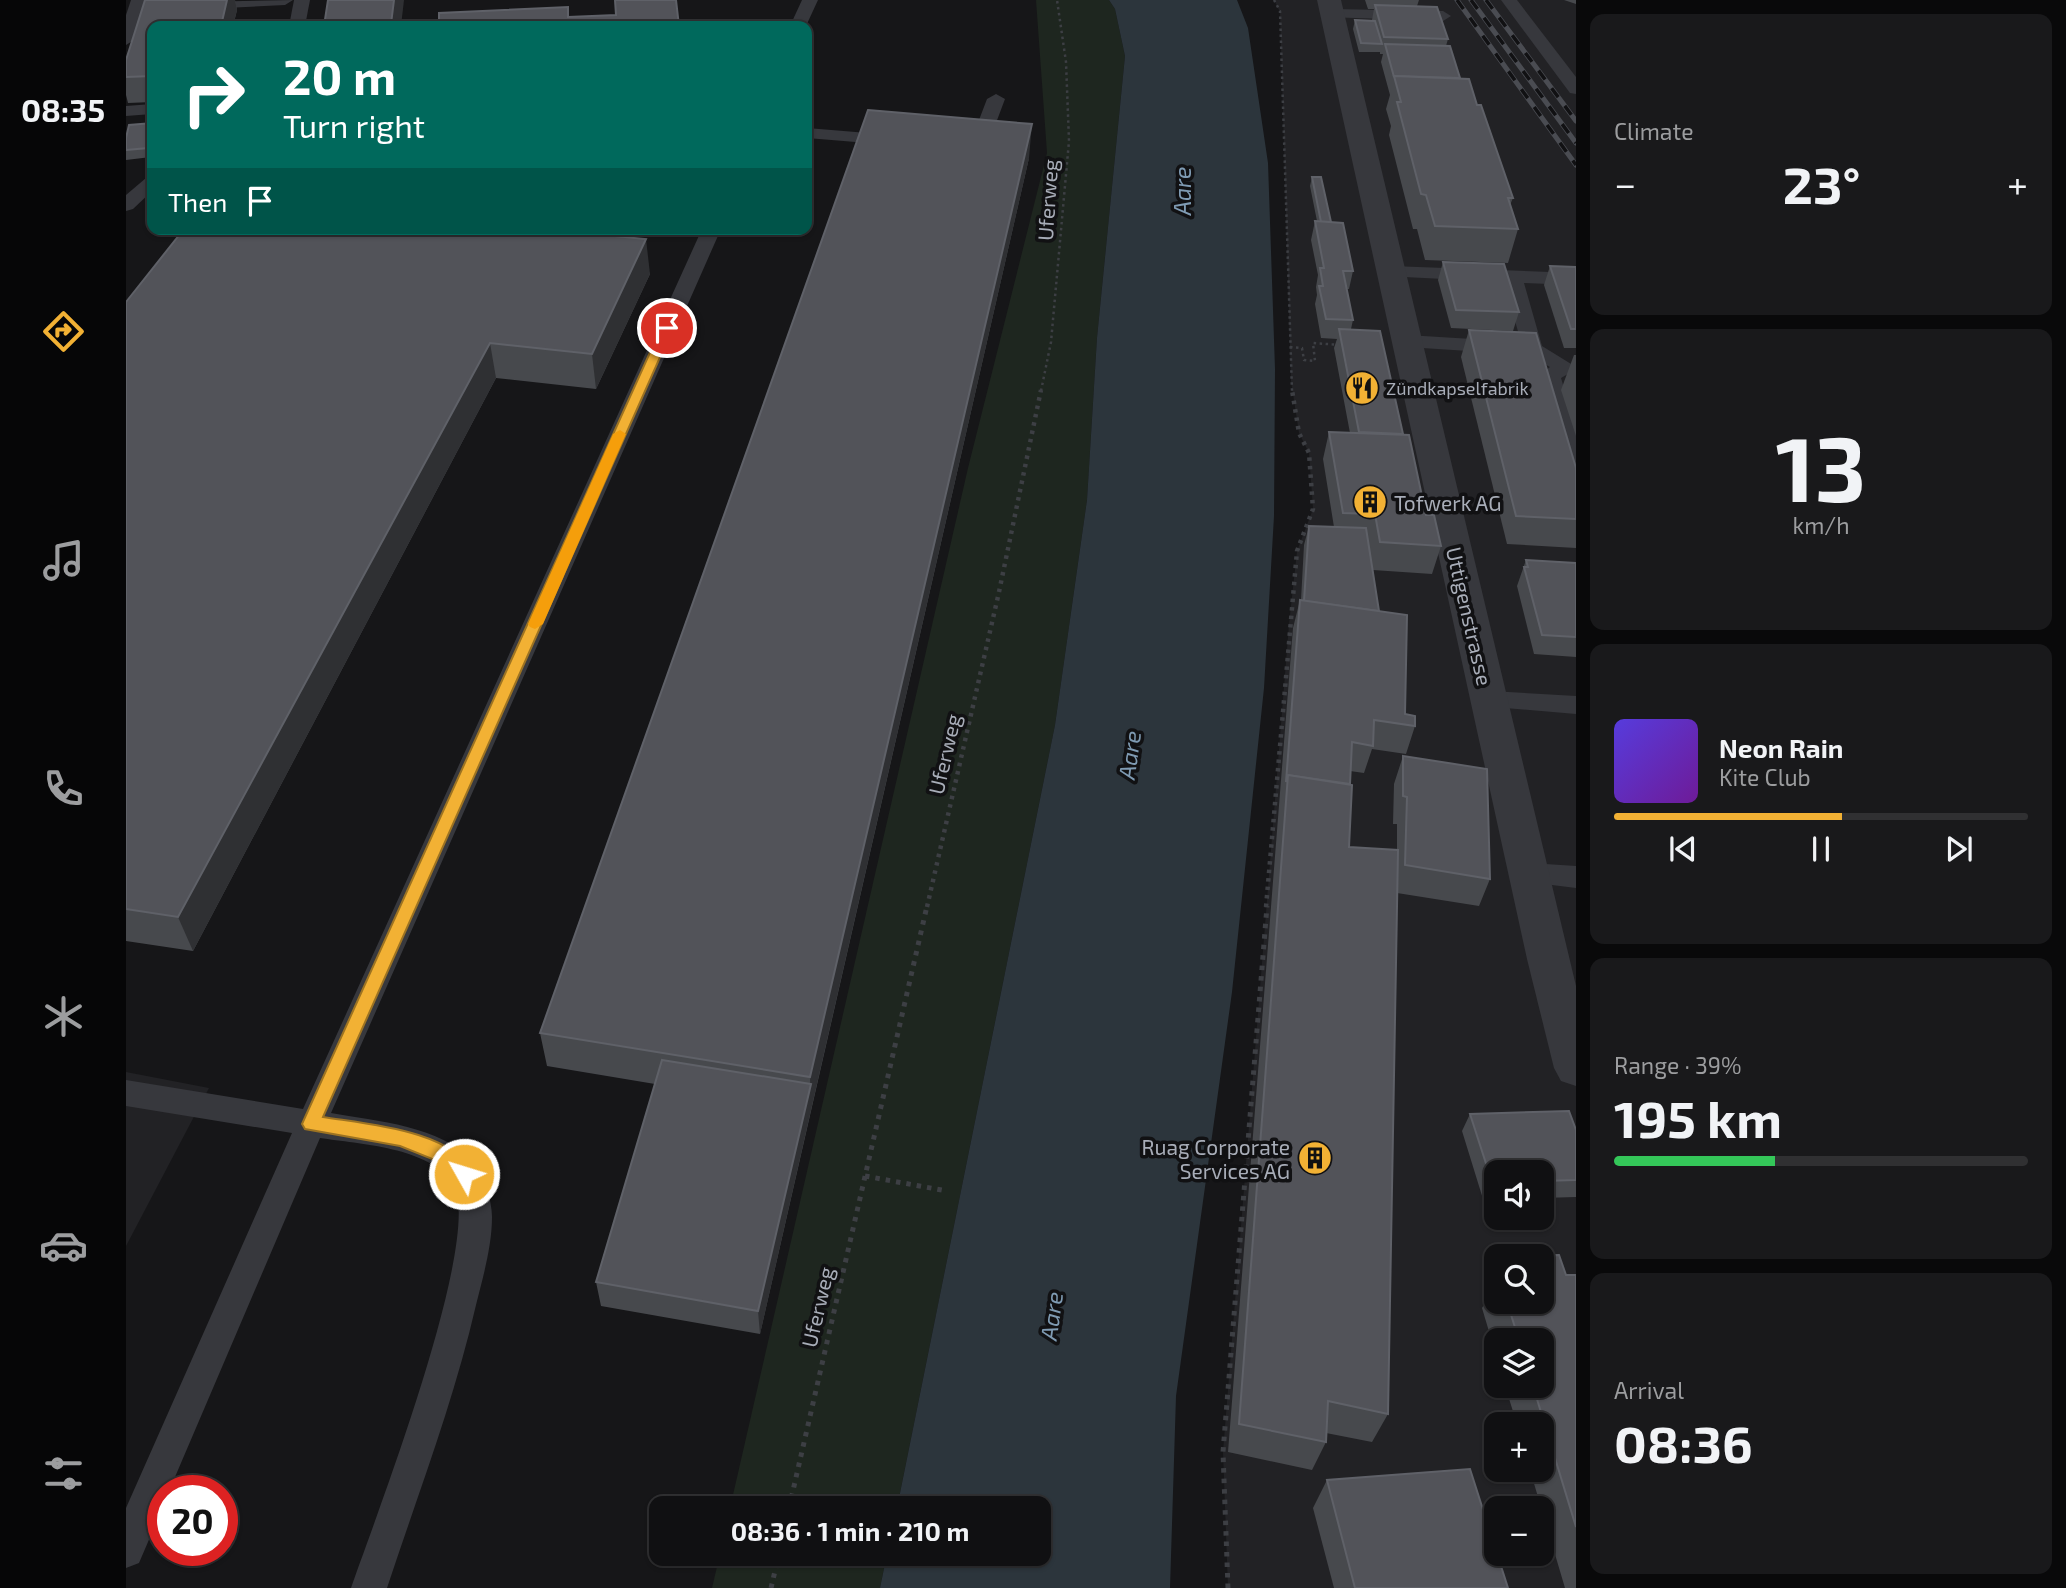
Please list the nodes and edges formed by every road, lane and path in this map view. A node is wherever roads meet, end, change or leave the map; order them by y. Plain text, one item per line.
1 (285, 0) edge
2 (302, 0) edge
3 (810, 0) edge
4 (1057, 0) edge
5 (1274, 0) edge
6 (1509, 0) edge
7 (137, 4) edge
8 (238, 6) edge
9 (1330, 7) edge
10 (1443, 16) edge
11 (298, 21) edge
12 (800, 21) edge
13 (126, 40) edge
14 (1576, 89) edge
15 (996, 99) dead end
16 (147, 109) edge
17 (126, 111) edge
18 (812, 133) edge
19 (912, 141) edge
20 (951, 145) edge
21 (147, 186) edge
22 (126, 205) edge
23 (709, 235) edge
24 (1391, 272) junction
25 (1512, 276) junction
26 (1576, 279) edge
27 (1407, 341) junction
28 (1349, 345) edge
29 (1290, 347) junction
30 (1533, 349) junction
31 (1576, 465) edge
32 (1490, 700) junction
33 (1576, 705) edge
34 (1530, 874) junction
35 (1576, 877) edge
36 (1576, 1068) edge
37 (126, 1093) edge
38 (311, 1124) junction
39 (865, 1176) junction
40 (947, 1191) dead end
41 (792, 1496) edge
42 (126, 1550) edge
43 (776, 1566) edge
44 (369, 1588) edge
45 (771, 1588) edge
46 (1228, 1588) edge

1 - 8 lane
2 - 11 lane
3 - 12 lane
4 - 39 path, Uferweg
5 - 29 path
6 - 14 lane
7 - 8 lane
7 - 13 lane
9 - 10 lane
9 - 24 street, Uttigenstrasse
15 - 20 lane
16 - 17 lane
18 - 19 lane
21 - 22 lane
23 - 38 lane
24 - 25 lane
24 - 27 street, Uttigenstrasse
25 - 26 lane
25 - 30 lane
27 - 30 lane
27 - 32 street, Uttigenstrasse
28 - 29 path
29 - 46 path
30 - 31 lane
32 - 33 lane
32 - 34 street, Uttigenstrasse
34 - 35 lane
34 - 36 street, Uttigenstrasse
37 - 38 lane
38 - 42 lane
38 - 44 lane
39 - 40 path
39 - 41 path, Uferweg
43 - 45 path

